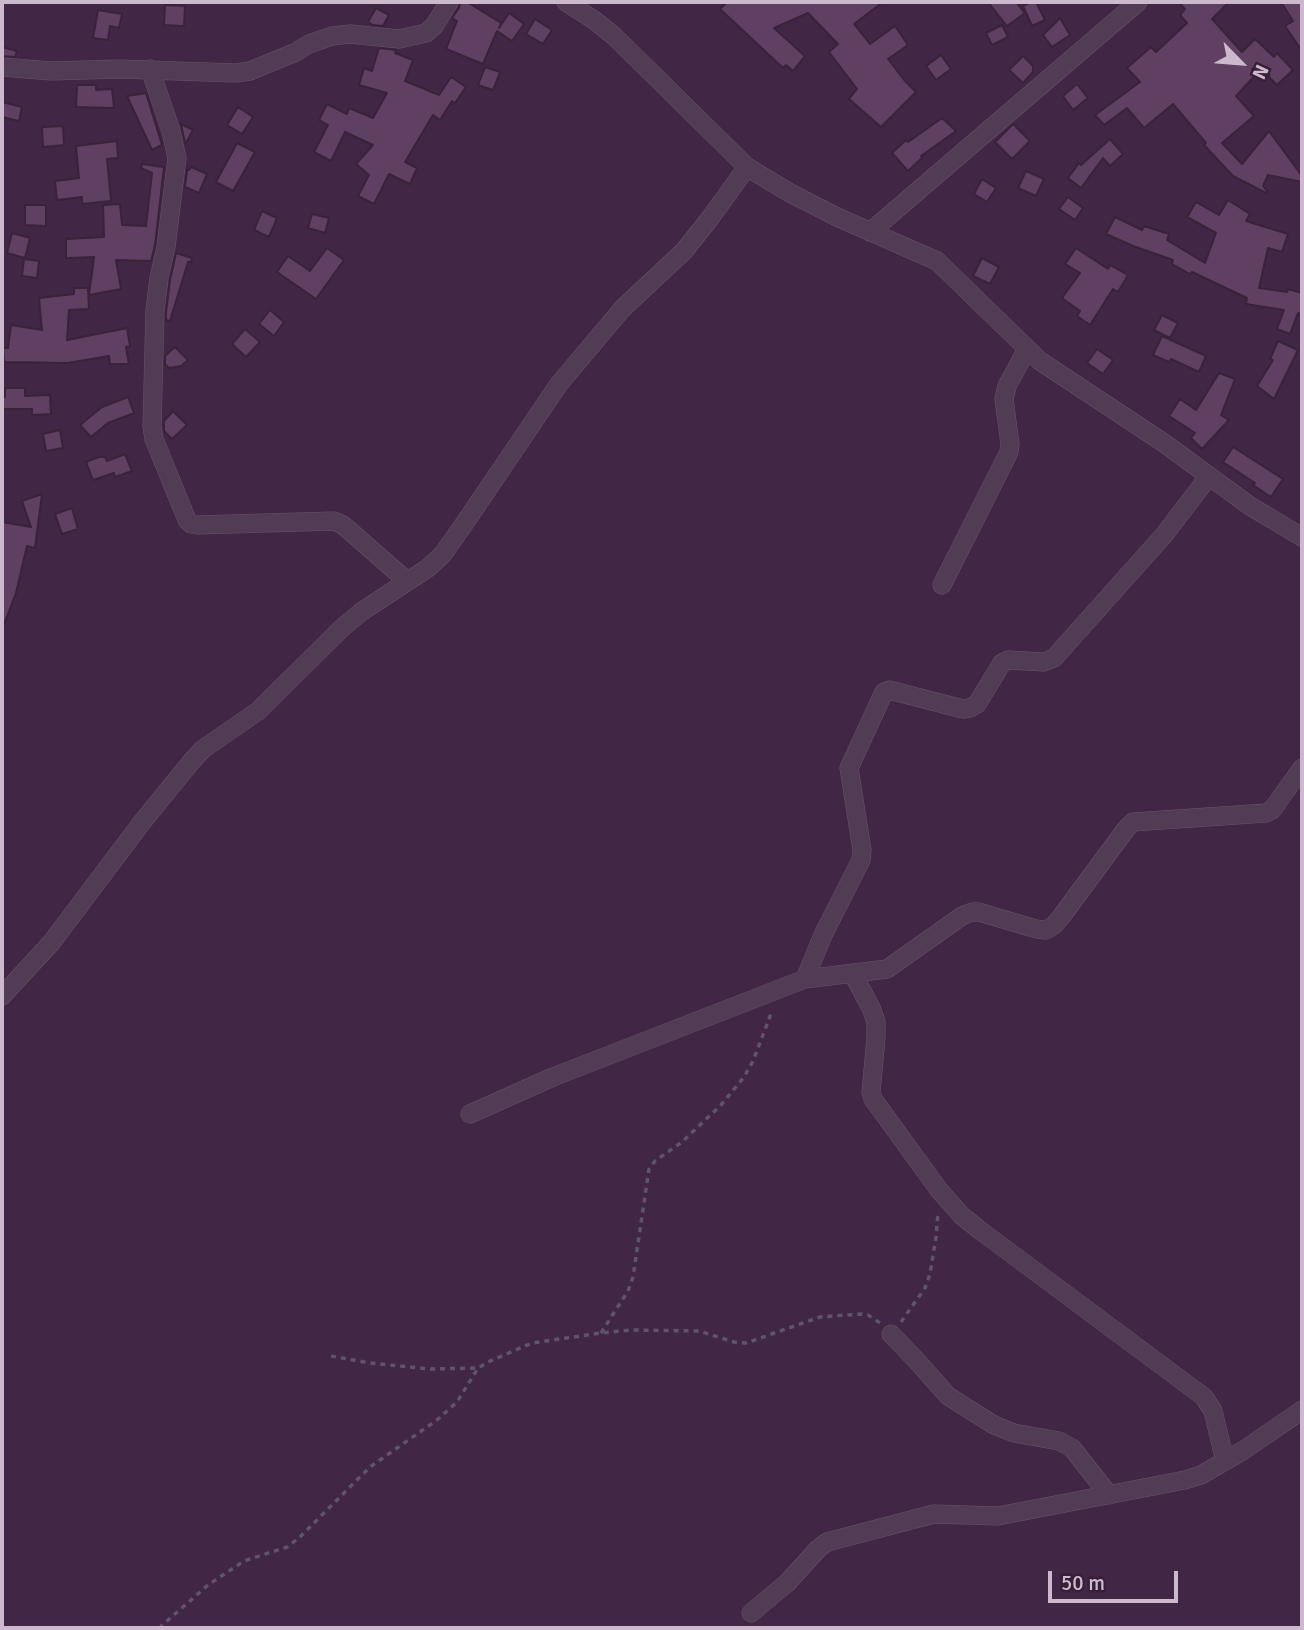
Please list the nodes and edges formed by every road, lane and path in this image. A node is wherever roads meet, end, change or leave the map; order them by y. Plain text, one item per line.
1 (449, 2) edge
2 (566, 2) edge
3 (1138, 2) edge
4 (2, 67) edge
5 (150, 69) junction
6 (747, 167) junction
7 (870, 232) junction
8 (1027, 349) junction
9 (1209, 476) junction
10 (1302, 537) edge
11 (407, 581) junction
12 (942, 585) dead end
13 (1302, 768) edge
14 (853, 974) junction
15 (805, 979) junction
16 (781, 989) junction
17 (2, 996) edge
18 (470, 1114) dead end
19 (939, 1190) junction
20 (601, 1333) junction
21 (891, 1334) junction
22 (331, 1356) dead end
23 (478, 1368) junction
24 (1302, 1410) edge
25 (1225, 1461) junction
26 (1109, 1495) junction
27 (751, 1613) dead end
28 (159, 1628) edge

1 - 5 street
2 - 6 street
3 - 7 street
4 - 5 street
5 - 11 street
6 - 7 street
6 - 11 street
7 - 8 street
8 - 9 street
8 - 12 street
9 - 10 street
9 - 15 street
11 - 17 street
13 - 14 street
14 - 15 street
14 - 19 street
15 - 16 street
16 - 18 street
16 - 20 path
19 - 21 path
19 - 25 street
20 - 21 path
20 - 23 path
21 - 26 street
22 - 23 path
23 - 28 path
24 - 25 street
25 - 26 street
26 - 27 street

